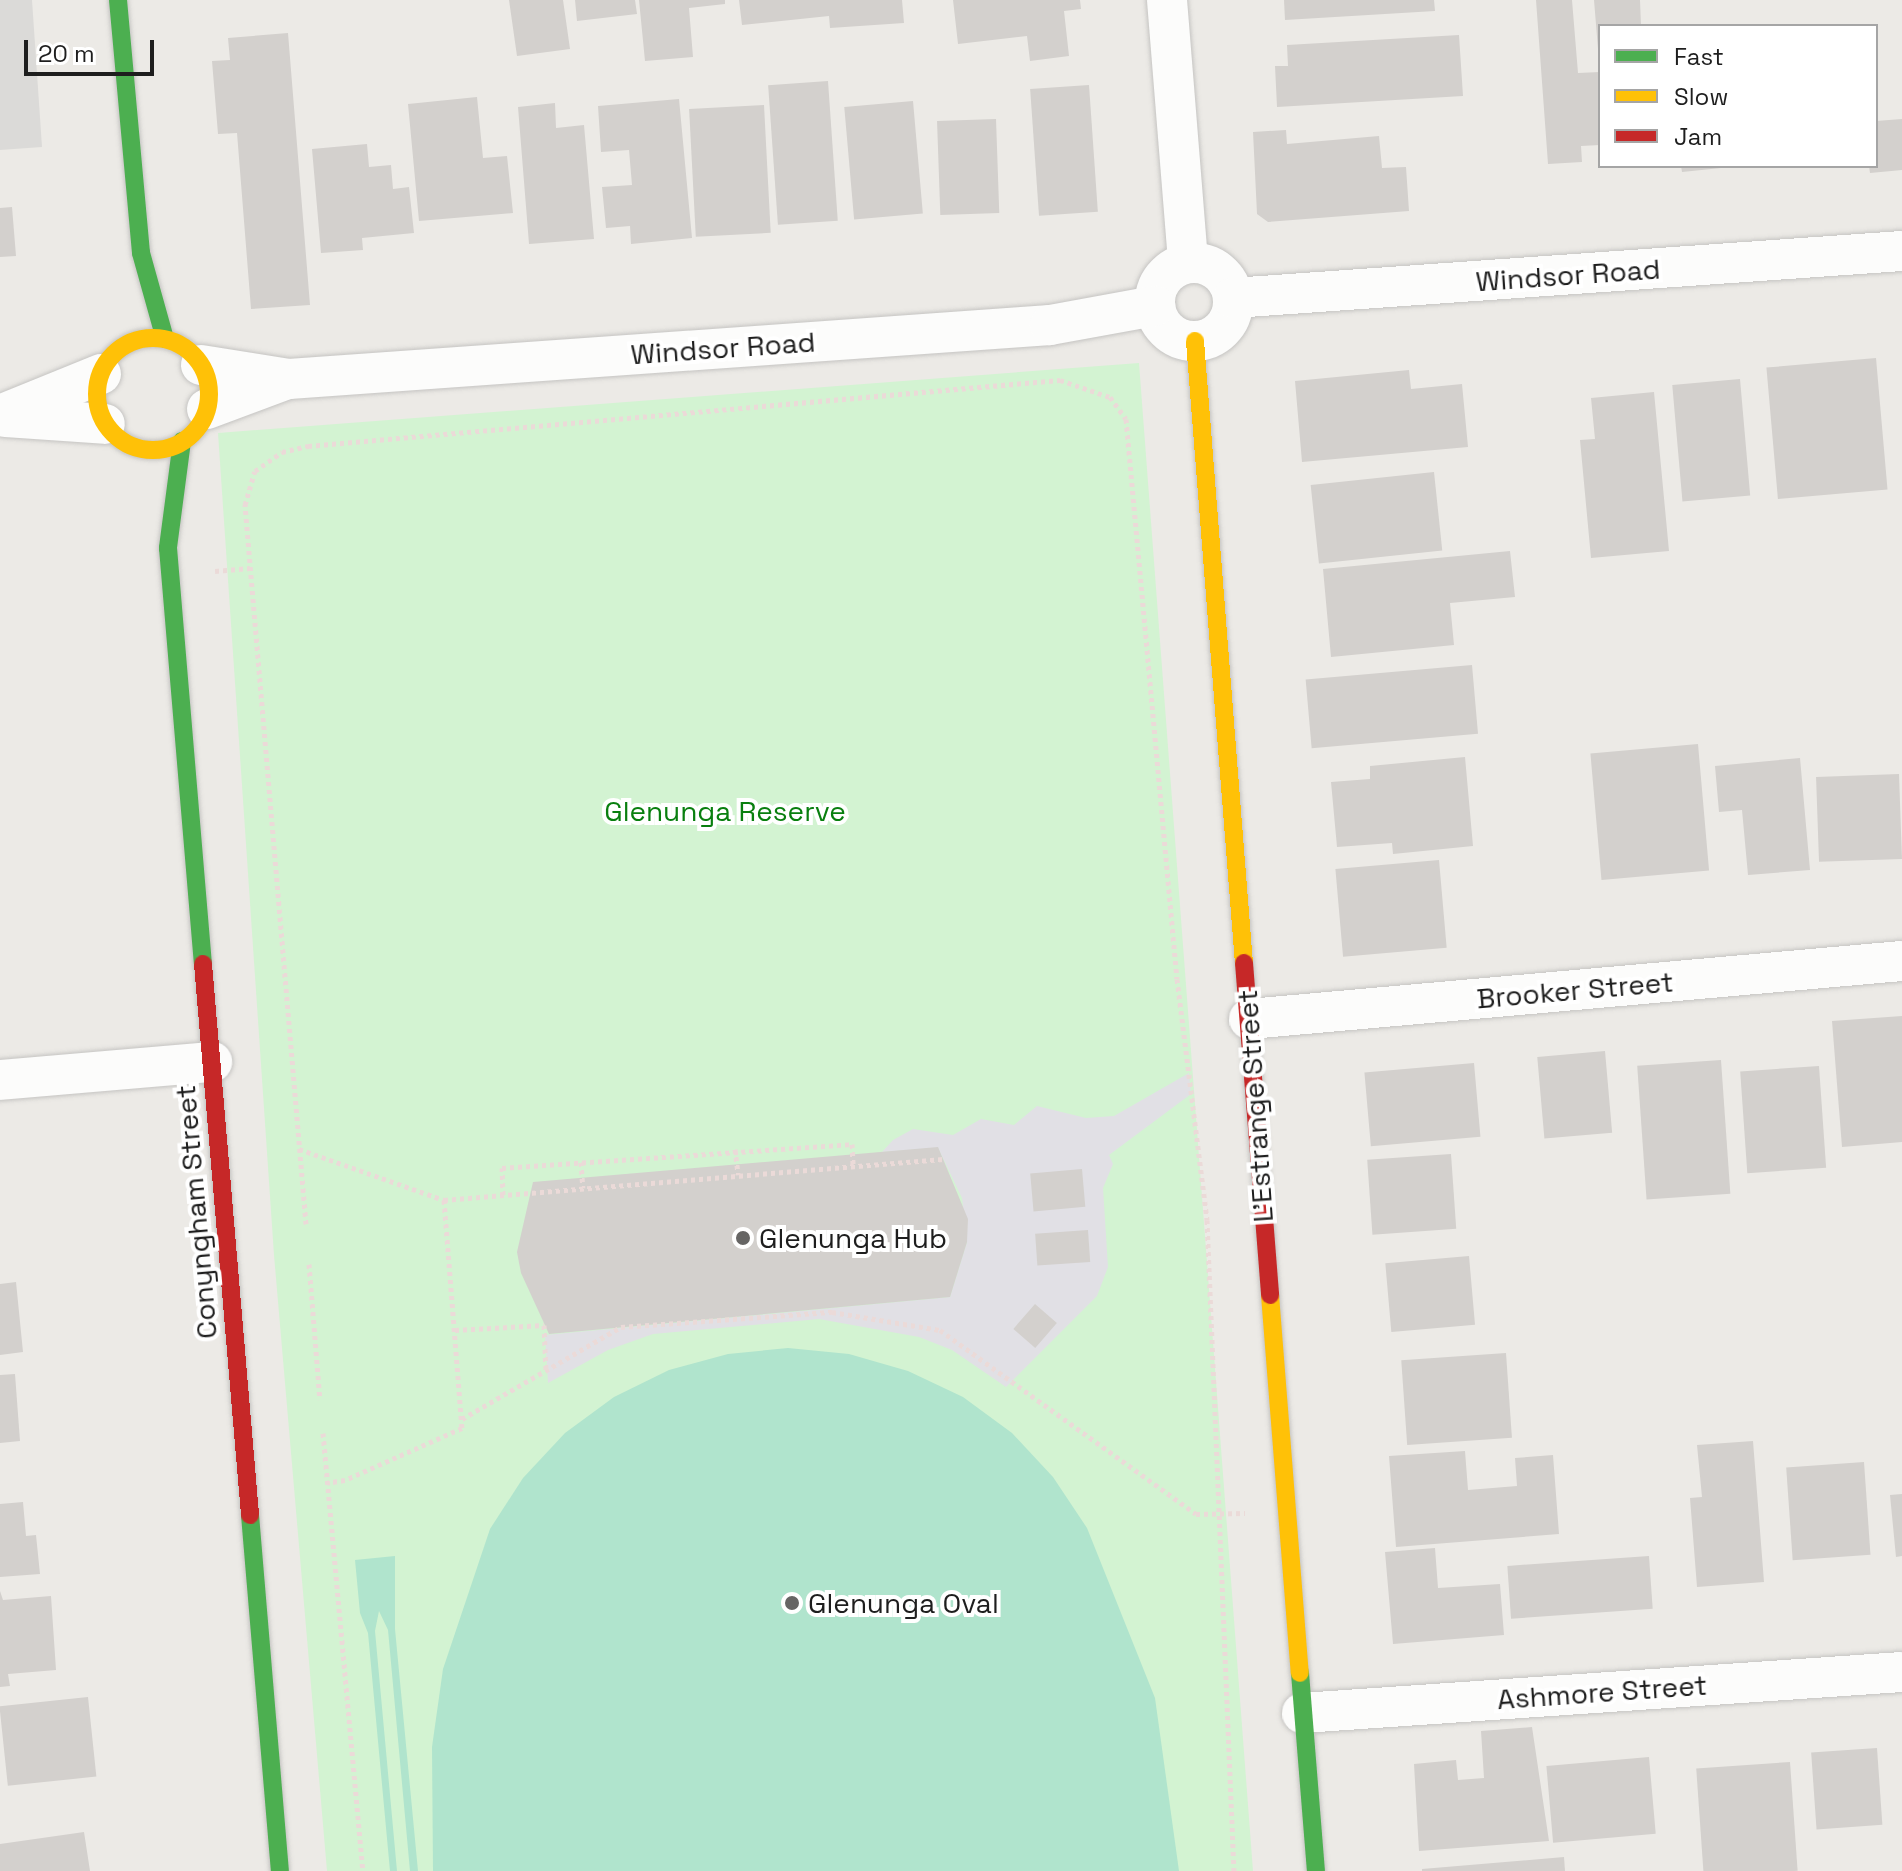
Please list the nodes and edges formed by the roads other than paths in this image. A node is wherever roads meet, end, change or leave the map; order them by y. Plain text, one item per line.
1 (118, 0) edge
2 (1167, 0) edge
3 (1902, 251) edge
4 (141, 253) junction
5 (1188, 263) junction
6 (1233, 298) junction
7 (1155, 306) junction
8 (165, 339) junction
9 (1195, 341) junction
10 (113, 360) junction
11 (201, 365) junction
12 (289, 379) junction
13 (207, 409) junction
14 (0, 416) edge
15 (120, 435) junction
16 (182, 441) junction
17 (145, 476) dead end
18 (154, 505) dead end
19 (168, 548) junction
20 (1902, 961) edge
21 (1249, 1019) junction
22 (212, 1062) junction
23 (0, 1080) edge
24 (1902, 1672) edge
25 (1302, 1713) junction
26 (280, 1871) edge
27 (1316, 1871) edge

1 - 4 street
2 - 5 street
3 - 6 street, Windsor Road
4 - 8 street
4 - 10 street
5 - 6 street
5 - 7 street
6 - 9 street
7 - 9 street
7 - 12 street, Windsor Road
8 - 10 street
8 - 11 street
9 - 21 street, L'Estrange Street
10 - 14 street
10 - 15 street
11 - 12 street, Windsor Road
11 - 13 street
12 - 13 street, Windsor Road
13 - 16 street
14 - 15 street
15 - 16 street
15 - 17 street
16 - 19 street, Conyngham Street
18 - 19 street, Conyngham Street
19 - 22 street, Conyngham Street
20 - 21 street, Brooker Street
21 - 25 street, L'Estrange Street
22 - 23 street
22 - 26 street, Conyngham Street
24 - 25 street, Ashmore Street
25 - 27 street, L'Estrange Street

